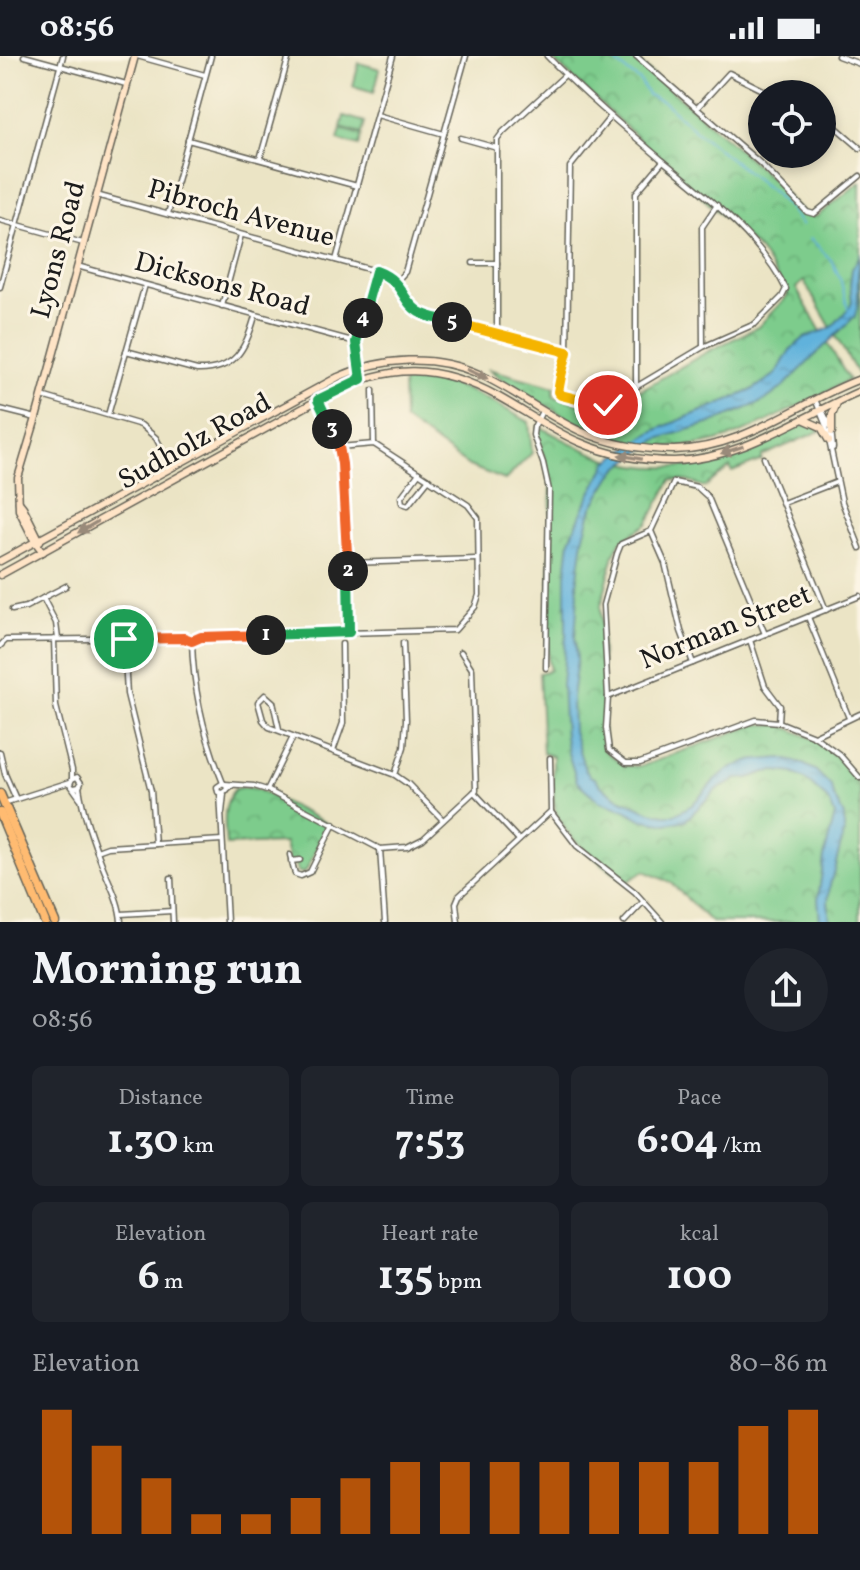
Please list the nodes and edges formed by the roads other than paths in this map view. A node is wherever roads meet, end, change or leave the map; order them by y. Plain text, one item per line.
1 (24, 56) edge
2 (63, 56) edge
3 (136, 56) edge
4 (211, 56) edge
5 (289, 56) edge
6 (393, 56) edge
7 (466, 56) edge
8 (547, 56) edge
9 (636, 56) edge
10 (647, 56) edge
11 (838, 56) edge
12 (643, 62) junction
13 (860, 64) edge
14 (61, 66) junction
15 (205, 75) junction
16 (565, 75) junction
17 (748, 82) edge
18 (127, 84) junction
19 (697, 108) junction
20 (377, 115) junction
21 (611, 116) junction
22 (836, 127) edge
23 (444, 134) junction
24 (461, 138) dead end
25 (188, 140) junction
26 (497, 148) junction
27 (860, 148) edge
28 (260, 159) junction
29 (663, 161) junction
30 (860, 176) edge
31 (357, 186) junction
32 (96, 195) junction
33 (717, 205) junction
34 (168, 214) junction
35 (0, 220) edge
36 (17, 225) junction
37 (241, 234) junction
38 (83, 243) junction
39 (336, 260) junction
40 (473, 263) dead end
41 (497, 263) junction
42 (77, 266) junction
43 (376, 271) junction
44 (396, 282) junction
45 (145, 285) junction
46 (0, 287) edge
47 (222, 306) junction
48 (255, 315) junction
49 (497, 333) junction
50 (356, 342) junction
51 (703, 347) junction
52 (126, 351) junction
53 (567, 352) junction
54 (358, 369) junction
55 (361, 379) junction
56 (860, 379) edge
57 (636, 388) junction
58 (315, 389) junction
59 (373, 390) dead end
60 (860, 391) edge
61 (42, 396) junction
62 (815, 399) junction
63 (318, 400) junction
64 (839, 400) junction
65 (0, 409) edge
66 (820, 409) junction
67 (542, 410) junction
68 (108, 415) junction
69 (36, 418) junction
70 (803, 419) junction
71 (537, 420) junction
72 (832, 432) junction
73 (829, 441) junction
74 (374, 444) junction
75 (211, 446) junction
76 (339, 447) junction
77 (216, 456) junction
78 (764, 458) dead end
79 (833, 458) junction
80 (172, 468) junction
81 (419, 473) junction
82 (429, 479) junction
83 (837, 482) junction
84 (783, 503) junction
85 (30, 527) junction
86 (651, 531) junction
87 (50, 534) junction
88 (37, 541) junction
89 (860, 548) edge
90 (21, 550) junction
91 (43, 552) junction
92 (478, 559) junction
93 (28, 560) junction
94 (0, 561) edge
95 (348, 563) junction
96 (0, 575) edge
97 (66, 586) dead end
98 (860, 596) edge
99 (43, 598) junction
100 (12, 610) dead end
101 (826, 610) junction
102 (808, 617) junction
103 (349, 632) junction
104 (765, 634) junction
105 (56, 639) junction
106 (124, 639) junction
107 (750, 640) junction
108 (192, 641) junction
109 (403, 643) dead end
110 (342, 644) dead end
111 (0, 646) edge
112 (461, 652) dead end
113 (693, 663) junction
114 (546, 668) dead end
115 (608, 697) junction
116 (860, 714) edge
117 (849, 718) junction
118 (779, 722) junction
119 (279, 729) junction
120 (814, 736) junction
121 (293, 737) junction
122 (333, 751) junction
123 (0, 752) edge
124 (550, 758) dead end
125 (395, 775) junction
126 (860, 777) edge
127 (74, 783) junction
128 (223, 788) junction
129 (267, 790) junction
130 (474, 792) junction
131 (0, 794) edge
132 (16, 799) junction
133 (1, 807) edge
134 (551, 811) junction
135 (443, 820) junction
136 (334, 824) junction
137 (222, 840) junction
138 (519, 840) junction
139 (155, 844) junction
140 (380, 849) junction
141 (97, 851) junction
142 (300, 860) dead end
143 (171, 878) dead end
144 (643, 902) junction
145 (172, 911) junction
146 (121, 914) junction
147 (45, 922) edge
148 (55, 922) edge
149 (121, 922) edge
150 (173, 922) edge
151 (227, 922) edge
152 (385, 922) edge
153 (458, 922) edge
154 (624, 922) edge
155 (662, 922) edge

1 - 14 street
2 - 14 street
3 - 15 street
3 - 18 main road, Lyons Road
4 - 15 street
5 - 28 street
6 - 20 street
7 - 23 street
8 - 16 street
9 - 12 street
10 - 12 street
11 - 13 street
12 - 19 street
14 - 18 street
14 - 36 street
15 - 25 street
16 - 21 street
16 - 26 street
17 - 19 street
18 - 32 main road, Lyons Road
19 - 30 street
20 - 23 street
20 - 31 street
21 - 29 street
21 - 53 street
22 - 27 street
23 - 44 street
24 - 26 street
25 - 28 street
25 - 34 street
26 - 41 street
28 - 31 street
29 - 33 street
29 - 57 street
31 - 39 street
32 - 34 street, Pibroch Avenue
32 - 38 main road, Lyons Road
33 - 51 street
33 - 51 street
34 - 37 street, Pibroch Avenue
35 - 36 street
36 - 38 street
36 - 46 street
37 - 39 street, Pibroch Avenue
37 - 47 street
38 - 42 main road, Lyons Road
39 - 43 street, Pibroch Avenue
40 - 41 street
41 - 49 street
42 - 45 street, Dicksons Road
42 - 61 main road, Lyons Road
43 - 44 street, Pibroch Avenue
43 - 50 street
44 - 49 street
45 - 47 street, Dicksons Road
45 - 52 street
47 - 48 street, Dicksons Road
48 - 50 street, Dicksons Road
48 - 52 street
49 - 53 street
50 - 54 street
51 - 57 street
52 - 68 street
53 - 57 street
54 - 55 street
54 - 58 main road, Sudholz Road
54 -> 67 main road, Sudholz Road
55 - 63 main road, Sudholz Road
55 - 71 main road, Sudholz Road
56 - 62 main road, Sudholz Road
58 - 63 main road
58 - 75 main road, Sudholz Road
59 - 74 street
60 - 64 main road, Sudholz Road
61 - 68 street
61 - 69 main road, Lyons Road
62 - 66 street
62 - 67 main road, Sudholz Road
63 - 76 street
63 - 77 main road, Sudholz Road
64 - 66 main road, Sudholz Road
64 - 72 main road
65 - 69 street
66 - 70 main road, Sudholz Road
66 - 72 street
66 - 73 street
67 - 71 street
68 - 80 street
69 - 85 main road, Lyons Road
70 -> 71 main road, Sudholz Road
70 - 73 main road
71 - 114 street
72 - 79 street
73 - 79 street
74 - 76 street
74 - 81 street
75 - 77 main road
75 - 80 main road, Sudholz Road
76 - 95 street
77 -> 91 main road, Sudholz Road
78 - 84 street
79 - 83 street
80 - 87 main road, Sudholz Road
81 - 82 street
81 - 82 street
82 - 92 street
83 - 84 street
83 - 89 street
84 - 101 street
85 - 87 main road
85 - 88 main road, Lyons Road
85 - 90 main road
86 - 104 street
86 - 113 street
86 - 115 street
87 - 88 main road, Sudholz Road
88 - 90 main road, Sudholz Road
88 - 91 main road, Lyons Road
90 - 93 main road
90 - 94 main road, Sudholz Road
91 - 93 main road, Sudholz Road
92 - 95 street
92 - 103 street
93 - 96 main road, Sudholz Road
95 - 103 street
97 - 99 street
98 - 101 street, Norman Street
99 - 100 street
99 - 105 street
101 - 102 street, Norman Street
102 - 104 street, Norman Street
102 - 117 street
103 - 108 street
104 - 107 street, Norman Street
105 - 106 street
105 - 111 street
105 - 127 street
106 - 108 street
106 - 139 street
107 - 113 street, Norman Street
107 - 118 street
108 - 128 street
109 - 125 street
110 - 122 street
112 - 130 street
113 - 115 street, Norman Street
115 - 118 street
116 - 117 street
117 - 120 street
118 - 120 street
119 - 119 street
119 - 121 street
120 - 126 street
121 - 122 street
121 - 129 street
122 - 125 street
123 - 132 street
124 - 134 street
125 - 135 street
127 - 132 street
127 - 141 street
128 - 129 street
128 - 137 street
129 - 136 street
130 - 135 street
130 - 138 street
131 - 133 highway
132 - 133 street
133 - 147 highway
133 - 148 highway
134 - 138 street
134 - 144 street
135 - 140 street
136 - 140 street
136 - 142 street
137 - 139 street
137 - 151 street
138 - 153 street
139 - 141 street
140 - 152 street
141 - 146 street
143 - 145 street
144 - 154 street
144 - 155 street
145 - 146 street
145 - 150 street
146 - 149 street

